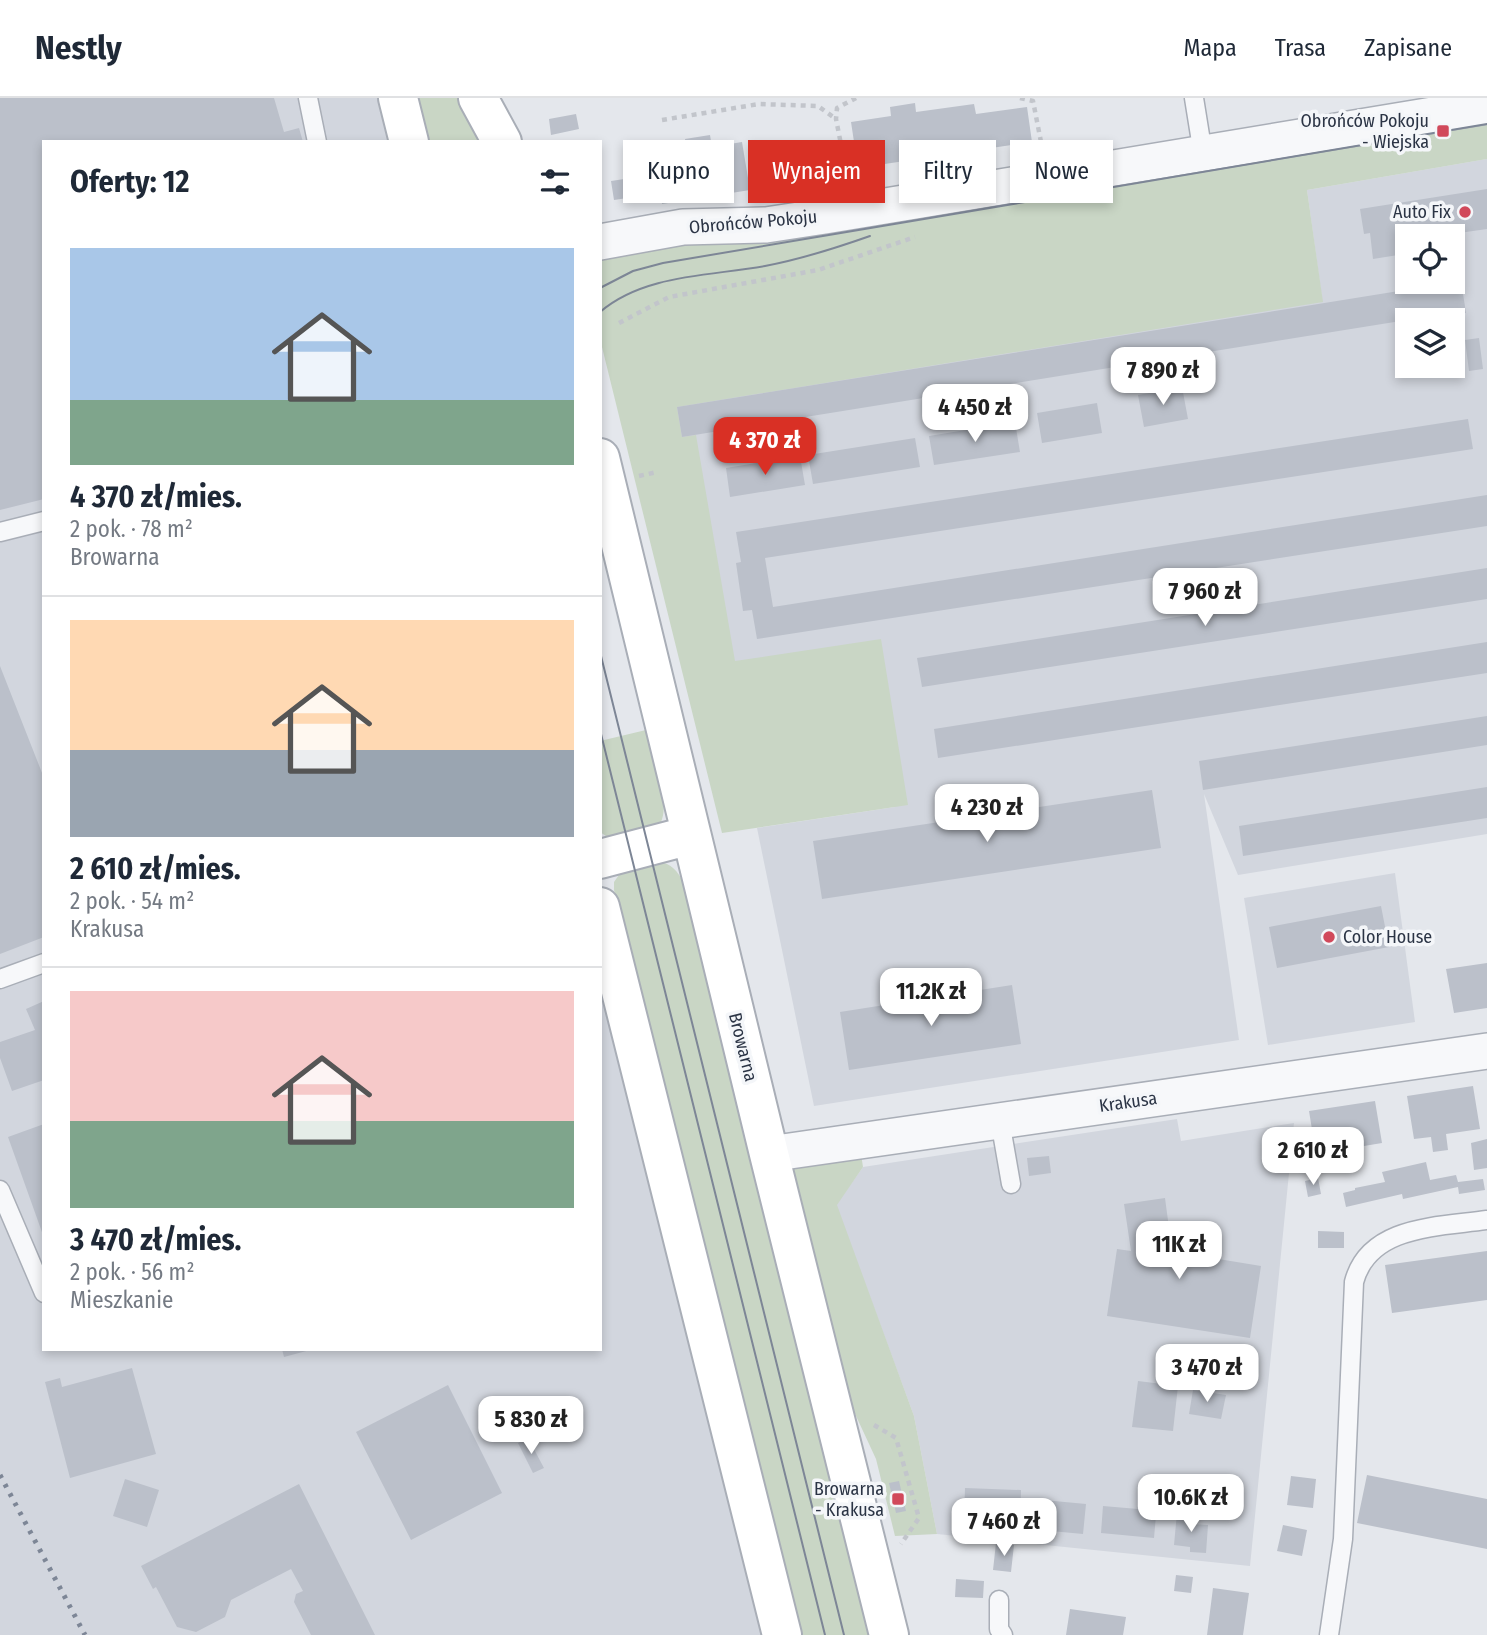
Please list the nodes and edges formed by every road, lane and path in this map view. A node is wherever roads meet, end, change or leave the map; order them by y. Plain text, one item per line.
1 (308, 98) edge
2 (398, 98) edge
3 (478, 98) edge
4 (856, 98) edge
5 (1020, 98) edge
6 (1194, 98) edge
7 (1487, 106) edge
8 (835, 119) junction
9 (662, 120) dead end
10 (317, 140) edge
11 (409, 140) edge
12 (501, 140) edge
13 (1041, 140) edge
14 (1203, 154) junction
15 (1113, 169) edge
16 (1010, 186) edge
17 (854, 212) junction
18 (924, 234) dead end
19 (602, 242) edge
20 (619, 323) dead end
21 (602, 466) edge
22 (42, 522) edge
23 (0, 532) edge
24 (691, 835) junction
25 (602, 858) edge
26 (602, 915) edge
27 (42, 964) edge
28 (0, 979) edge
29 (1487, 1051) edge
30 (1000, 1121) junction
31 (769, 1154) junction
32 (1011, 1184) dead end
33 (0, 1190) edge
34 (1487, 1220) edge
35 (42, 1288) edge
36 (874, 1426) dead end
37 (901, 1544) dead end
38 (999, 1600) dead end
39 (782, 1635) edge
40 (889, 1635) edge
41 (1003, 1635) edge
42 (1329, 1635) edge

1 - 10 lane
2 - 11 main road
3 - 12 main road
4 - 8 path
5 - 13 path
6 - 14 lane
7 - 14 street, Obrońców Pokoju
8 - 9 path
8 - 17 path
14 - 15 street, Obrońców Pokoju
16 - 17 street, Obrońców Pokoju
17 - 19 street, Obrońców Pokoju
18 - 20 path
21 - 24 main road, Browarna
22 - 23 lane
24 - 25 main road
24 - 31 main road, Browarna
26 - 39 main road
27 - 28 lane
29 - 30 street, Krakusa
30 - 31 street, Krakusa
30 - 32 lane
31 - 40 main road, Browarna
33 - 35 lane
34 - 42 lane
36 - 37 path
38 - 41 lane

